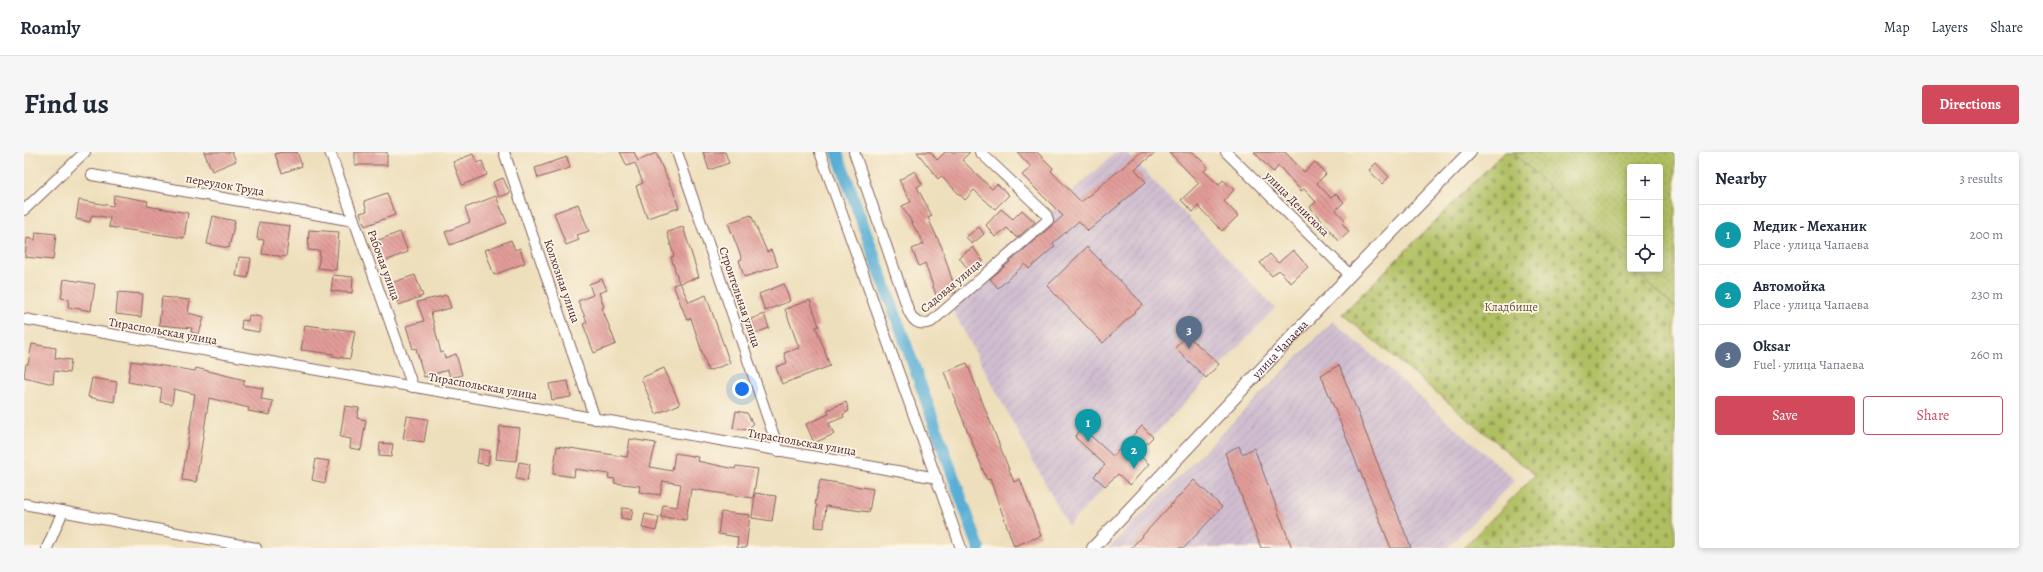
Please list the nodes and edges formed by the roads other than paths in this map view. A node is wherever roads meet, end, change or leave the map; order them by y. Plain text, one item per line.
1 (84, 152) edge
2 (330, 152) edge
3 (504, 152) edge
4 (677, 152) edge
5 (820, 152) edge
6 (854, 152) edge
7 (980, 152) edge
8 (1226, 152) edge
9 (1470, 152) edge
10 (92, 175) dead end
11 (24, 210) edge
12 (354, 220) junction
13 (1350, 275) junction
14 (24, 320) edge
15 (413, 387) junction
16 (595, 419) junction
17 (779, 451) junction
18 (937, 478) junction
19 (24, 504) edge
20 (63, 511) junction
21 (47, 548) edge
22 (256, 548) edge
23 (961, 548) edge
24 (1093, 548) edge

1 - 11 street
2 - 12 street, Рабочая улица
3 - 16 street, Колхозная улица
4 - 17 street, Строительная улица
5 - 18 street
6 - 7 street, Садовая улица
8 - 13 street, улица Денисюка
9 - 13 street, улица Чапаева
10 - 12 street, переулок Труда
12 - 15 street, Рабочая улица
13 - 24 street, улица Чапаева
14 - 15 street, Тираспольская улица
15 - 16 street, Тираспольская улица
16 - 17 street, Тираспольская улица
17 - 18 street, Тираспольская улица
18 - 23 street
19 - 20 street
20 - 21 street
20 - 22 street

